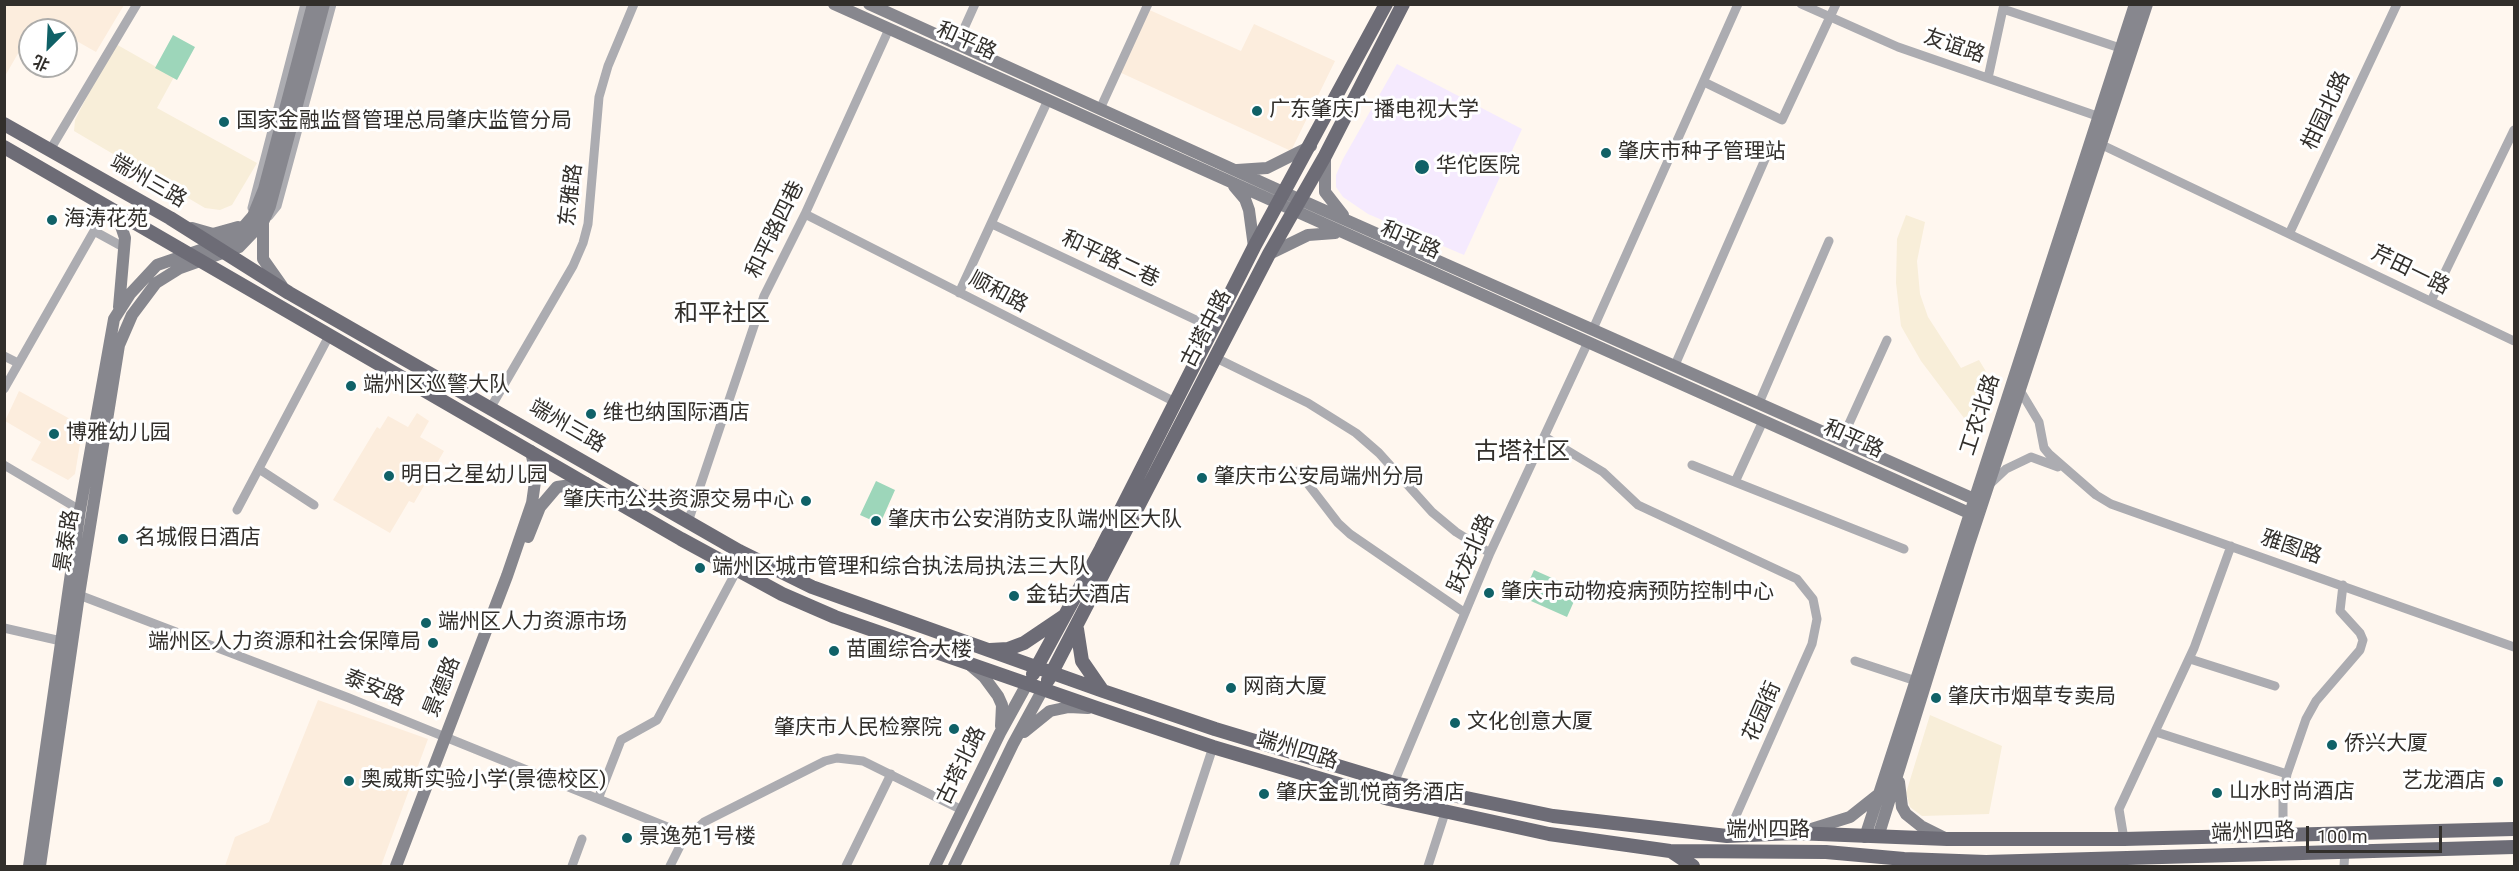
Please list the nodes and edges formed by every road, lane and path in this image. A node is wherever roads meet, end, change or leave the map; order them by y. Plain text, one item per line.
1 (137, 4) edge
2 (305, 4) edge
3 (313, 4) edge
4 (324, 4) edge
5 (332, 4) edge
6 (634, 4) edge
7 (834, 4) edge
8 (869, 4) edge
9 (975, 4) edge
10 (1148, 4) edge
11 (1386, 4) edge
12 (1403, 4) edge
13 (1738, 4) edge
14 (1801, 4) edge
15 (1836, 4) edge
16 (2135, 4) edge
17 (2146, 4) edge
18 (2397, 4) edge
19 (2003, 7) edge
20 (1830, 17) junction
21 (889, 29) junction
22 (957, 44) junction
23 (2120, 48) junction
24 (1988, 78) junction
25 (1704, 82) junction
26 (1342, 90) junction
27 (1356, 96) junction
28 (1048, 100) junction
29 (1100, 109) junction
30 (2097, 116) junction
31 (4, 124) edge
32 (2514, 130) edge
33 (2100, 144) junction
34 (1312, 145) junction
35 (4, 147) edge
36 (50, 150) junction
37 (1325, 156) junction
38 (1766, 157) dead end
39 (1236, 170) junction
40 (1231, 183) junction
41 (1282, 199) junction
42 (1297, 206) junction
43 (108, 209) junction
44 (157, 210) junction
45 (805, 214) junction
46 (170, 218) junction
47 (263, 222) junction
48 (248, 223) junction
49 (992, 224) junction
50 (146, 229) junction
51 (1351, 230) junction
52 (2290, 232) junction
53 (1829, 241) dead end
54 (125, 248) junction
55 (1254, 248) junction
56 (220, 250) junction
57 (1269, 254) junction
58 (197, 258) junction
59 (289, 293) junction
60 (959, 293) junction
61 (2431, 301) junction
62 (119, 308) junction
63 (1213, 328) junction
64 (1593, 329) junction
65 (330, 334) junction
66 (1887, 340) dead end
67 (2514, 340) edge
68 (373, 341) junction
69 (1588, 342) junction
70 (365, 355) junction
71 (4, 356) edge
72 (1216, 358) junction
73 (18, 363) junction
74 (1675, 365) junction
75 (4, 389) edge
76 (2021, 392) junction
77 (1175, 402) junction
78 (1759, 403) junction
79 (491, 407) junction
80 (1763, 421) junction
81 (1545, 437) junction
82 (1842, 439) junction
83 (531, 451) junction
84 (4, 465) edge
85 (1692, 465) dead end
86 (259, 469) junction
87 (2063, 469) junction
88 (1298, 471) dead end
89 (1735, 482) junction
90 (586, 483) junction
91 (1988, 486) junction
92 (1974, 499) junction
93 (314, 505) dead end
94 (80, 510) junction
95 (237, 510) dead end
96 (1969, 513) junction
97 (688, 522) junction
98 (2231, 546) junction
99 (1904, 549) dead end
100 (1108, 552) junction
101 (1490, 554) junction
102 (737, 570) junction
103 (2343, 585) junction
104 (74, 593) junction
105 (1465, 613) junction
106 (1066, 615) junction
107 (4, 628) edge
108 (1077, 629) junction
109 (61, 641) junction
110 (2514, 647) edge
111 (984, 651) junction
112 (2190, 659) junction
113 (1855, 661) dead end
114 (969, 663) junction
115 (1036, 668) junction
116 (1052, 674) junction
117 (1916, 681) junction
118 (1027, 684) junction
119 (2275, 686) dead end
120 (1043, 689) junction
121 (1103, 691) junction
122 (1097, 708) junction
123 (2156, 732) junction
124 (1000, 733) junction
125 (447, 738) junction
126 (1013, 744) junction
127 (1213, 747) junction
128 (1281, 748) junction
129 (1276, 766) junction
130 (891, 774) junction
131 (2287, 774) junction
132 (1899, 775) junction
133 (1394, 783) junction
134 (1882, 791) junction
135 (598, 799) junction
136 (962, 810) junction
137 (1445, 813) junction
138 (2514, 829) edge
139 (1794, 833) junction
140 (1763, 835) junction
141 (2283, 835) junction
142 (687, 836) junction
143 (1727, 836) junction
144 (1872, 837) junction
145 (2124, 838) junction
146 (582, 839) dead end
147 (1947, 839) junction
148 (2514, 847) edge
149 (1670, 851) junction
150 (2344, 851) junction
151 (1764, 853) junction
152 (1857, 855) junction
153 (2242, 860) edge
154 (1947, 861) junction
155 (1870, 862) edge
156 (1986, 862) junction
157 (2093, 863) edge
158 (29, 867) edge
159 (40, 867) edge
160 (396, 867) edge
161 (403, 867) edge
162 (572, 867) edge
163 (670, 867) edge
164 (846, 867) edge
165 (935, 867) edge
166 (954, 867) edge
167 (1174, 867) edge
168 (1428, 867) edge
169 (1693, 867) edge
170 (1845, 867) edge
171 (1969, 867) edge
172 (2344, 867) edge

1 - 36 street
2 - 48 street
3 - 48 street
4 - 47 street
5 - 47 street
6 - 79 street, 东雅路
7 - 21 street, 和平路
8 - 22 street, 和平路
9 - 22 street
10 - 29 street
11 - 26 main road, 古塔中路
12 - 27 main road, 古塔中路
13 - 25 street
14 - 20 street, 友谊路
15 - 20 street
16 - 23 street, 工农北路
17 - 33 street, 工农北路
18 - 52 street, 柑园北路
19 - 23 street
19 - 24 street
20 - 24 street, 友谊路
20 - 25 street
21 - 28 street, 和平路
21 - 45 street, 和平路四巷
22 - 29 street, 和平路
23 - 30 street, 工农北路
24 - 30 street, 友谊路
25 - 64 street
26 - 27 main road
26 - 34 main road, 古塔中路
27 - 37 main road, 古塔中路
28 - 40 street, 和平路
28 - 49 street
29 - 39 street, 和平路
30 - 92 street, 工农北路
31 - 36 main road, 端州三路
32 - 61 street
33 - 52 street, 芹田一路
33 - 76 street, 工农北路
34 - 39 street
34 - 41 main road, 古塔中路
35 - 43 main road, 端州三路
36 - 44 main road, 端州三路
37 - 42 main road, 古塔中路
37 - 51 street
38 - 74 street
39 - 41 street, 和平路
40 - 41 street, 和平路
40 - 55 street
41 - 42 street, 和平路
41 - 55 main road, 古塔中路
42 - 51 street, 和平路
42 - 57 main road, 古塔中路
43 - 50 main road, 端州三路
43 - 54 street
44 - 46 main road, 端州三路
44 - 50 main road
45 - 60 street, 顺和路
45 - 97 street, 和平路四巷
46 - 48 street
46 - 56 main road, 端州三路
47 - 56 street
47 - 59 street
48 - 56 street
49 - 60 street
49 - 63 street, 和平路二巷
50 - 58 main road, 端州三路
51 - 57 street
51 - 64 street, 和平路
51 - 69 street, 和平路
52 - 61 street, 芹田一路
53 - 78 street
54 - 62 street
54 - 73 street
55 - 63 main road, 古塔中路
56 - 58 street
56 - 59 main road, 端州三路
57 - 72 main road, 古塔中路
58 - 62 street
58 - 65 main road, 端州三路
58 - 104 street, 景泰路
59 - 68 main road, 端州三路
60 - 77 street, 顺和路
61 - 67 street, 芹田一路
62 - 94 street
63 - 77 main road, 古塔中路
64 - 74 street, 和平路
65 - 70 main road, 端州三路
65 - 86 street
66 - 82 street
68 - 70 main road
68 - 79 main road, 端州三路
69 - 80 street, 和平路
69 - 81 street, 跃龙北路
70 - 83 main road, 端州三路
71 - 73 street
72 - 100 main road, 古塔中路
72 - 101 street
73 - 75 street
74 - 78 street, 和平路
76 - 87 street
76 - 91 street, 工农北路
77 - 100 main road, 古塔中路
78 - 82 street, 和平路
79 - 97 main road, 端州三路
80 - 89 street
80 - 96 street, 和平路
81 - 101 street, 跃龙北路
81 - 143 street, 花园街
82 - 92 street, 和平路
83 - 90 main road, 端州三路
83 - 125 street, 景德路
84 - 94 street
85 - 89 street
86 - 93 street
86 - 95 street
87 - 91 street
87 - 98 street, 雅图路
88 - 105 street
89 - 99 street
90 - 102 main road, 端州三路
90 - 125 street, 景德路
91 - 132 street, 工农北路
92 - 96 street, 工农北路
94 - 104 street
96 - 117 street, 工农北路
97 - 111 main road, 端州三路
98 - 103 street, 雅图路
98 - 112 street
100 - 106 main road, 古塔中路
100 - 108 main road, 古塔中路
101 - 105 street, 跃龙北路
102 - 114 main road, 端州三路
102 - 135 street
103 - 110 street, 雅图路
103 - 131 street
104 - 109 street
104 - 125 street, 泰安路
104 - 159 street, 景泰路
105 - 133 street, 跃龙北路
106 - 111 main road
106 - 115 main road, 古塔中路
107 - 109 street
108 - 116 main road, 古塔中路
108 - 121 main road
109 - 158 street
111 - 115 main road, 端州三路
112 - 119 street
112 - 123 street
113 - 117 street
114 - 118 main road, 端州三路
114 - 124 street
115 - 116 main road, 端州三路
115 - 118 main road, 古塔中路
116 - 120 main road, 古塔中路
116 - 121 main road, 端州四路
117 - 134 street, 工农北路
118 - 120 main road, 端州三路
118 - 124 street, 古塔北路
120 - 122 main road, 端州四路
120 - 126 street, 古塔北路
121 - 128 main road, 端州四路
122 - 126 street
122 - 127 main road, 端州四路
123 - 131 street
123 - 145 street
124 - 136 street, 古塔北路
125 - 135 street, 泰安路
125 - 160 street, 景德路
125 - 161 street, 景德路
126 - 166 street, 古塔北路
127 - 129 main road, 端州四路
127 - 167 street
128 - 129 main road
128 - 133 main road, 端州四路
129 - 137 main road, 端州四路
130 - 136 street
130 - 142 street
130 - 164 street
131 - 141 street
132 - 144 street, 工农北路
132 - 147 street
133 - 143 main road, 端州四路
134 - 139 street
134 - 144 street, 工农北路
135 - 142 street, 泰安路
136 - 165 street, 古塔北路
137 - 149 main road, 端州四路
137 - 168 street
138 - 141 main road, 端州四路
139 - 140 main road, 端州四路
139 - 144 main road, 端州四路
140 - 143 main road, 端州四路
140 - 151 main road
141 - 145 main road, 端州四路
142 - 163 street
144 - 147 main road, 端州四路
144 - 152 main road
144 - 155 main road
145 - 147 main road, 端州四路
146 - 162 street
147 - 154 main road
148 - 150 main road, 端州四路
149 - 151 main road, 端州四路
149 - 169 main road
150 - 153 main road, 端州四路
150 - 172 street
151 - 152 main road, 端州四路
152 - 155 main road, 端州四路
152 - 170 main road
153 - 157 main road, 端州四路
154 - 155 main road, 端州四路
154 - 156 main road, 端州四路
156 - 157 main road, 端州四路
156 - 171 main road

